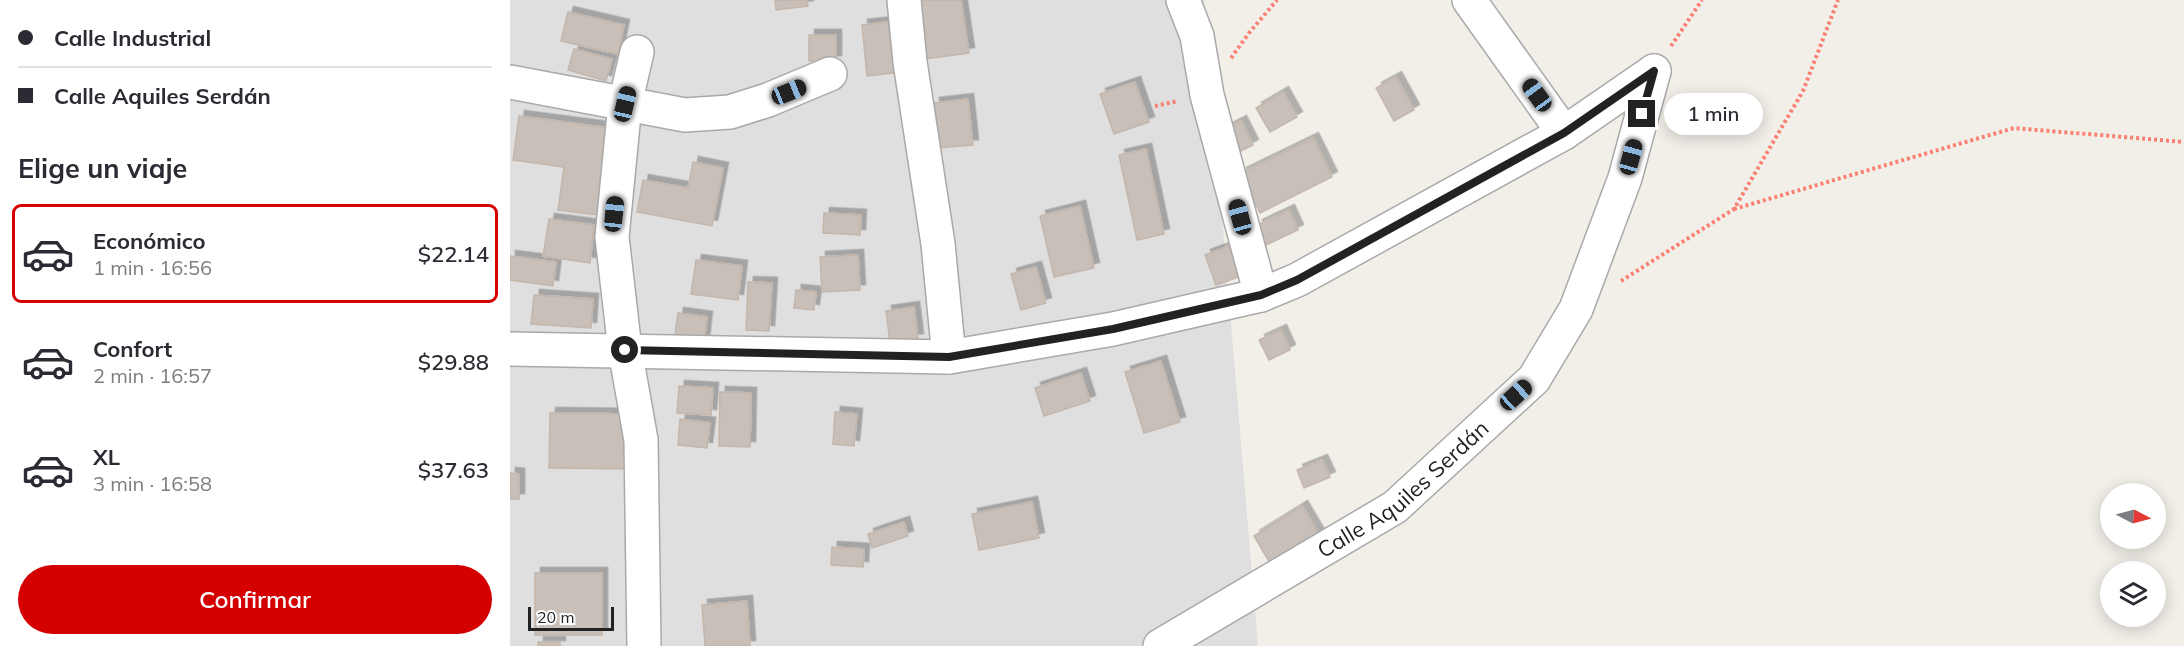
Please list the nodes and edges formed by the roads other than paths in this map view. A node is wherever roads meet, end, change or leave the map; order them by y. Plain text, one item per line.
1 (904, 0) edge
2 (1183, 0) edge
3 (1469, 0) edge
4 (637, 52) dead end
5 (830, 74) dead end
6 (510, 82) edge
7 (625, 104) junction
8 (1564, 133) junction
9 (1261, 295) junction
10 (510, 349) edge
11 (625, 350) junction
12 (949, 357) junction
13 (644, 646) edge
14 (1160, 646) edge

1 - 12 street
2 - 9 street
3 - 8 street
4 - 7 street
5 - 7 street
6 - 7 street
7 - 11 street
8 - 9 street
8 - 14 street, Calle Aquiles Serdán
9 - 12 street
10 - 11 street
11 - 12 street
11 - 13 street

